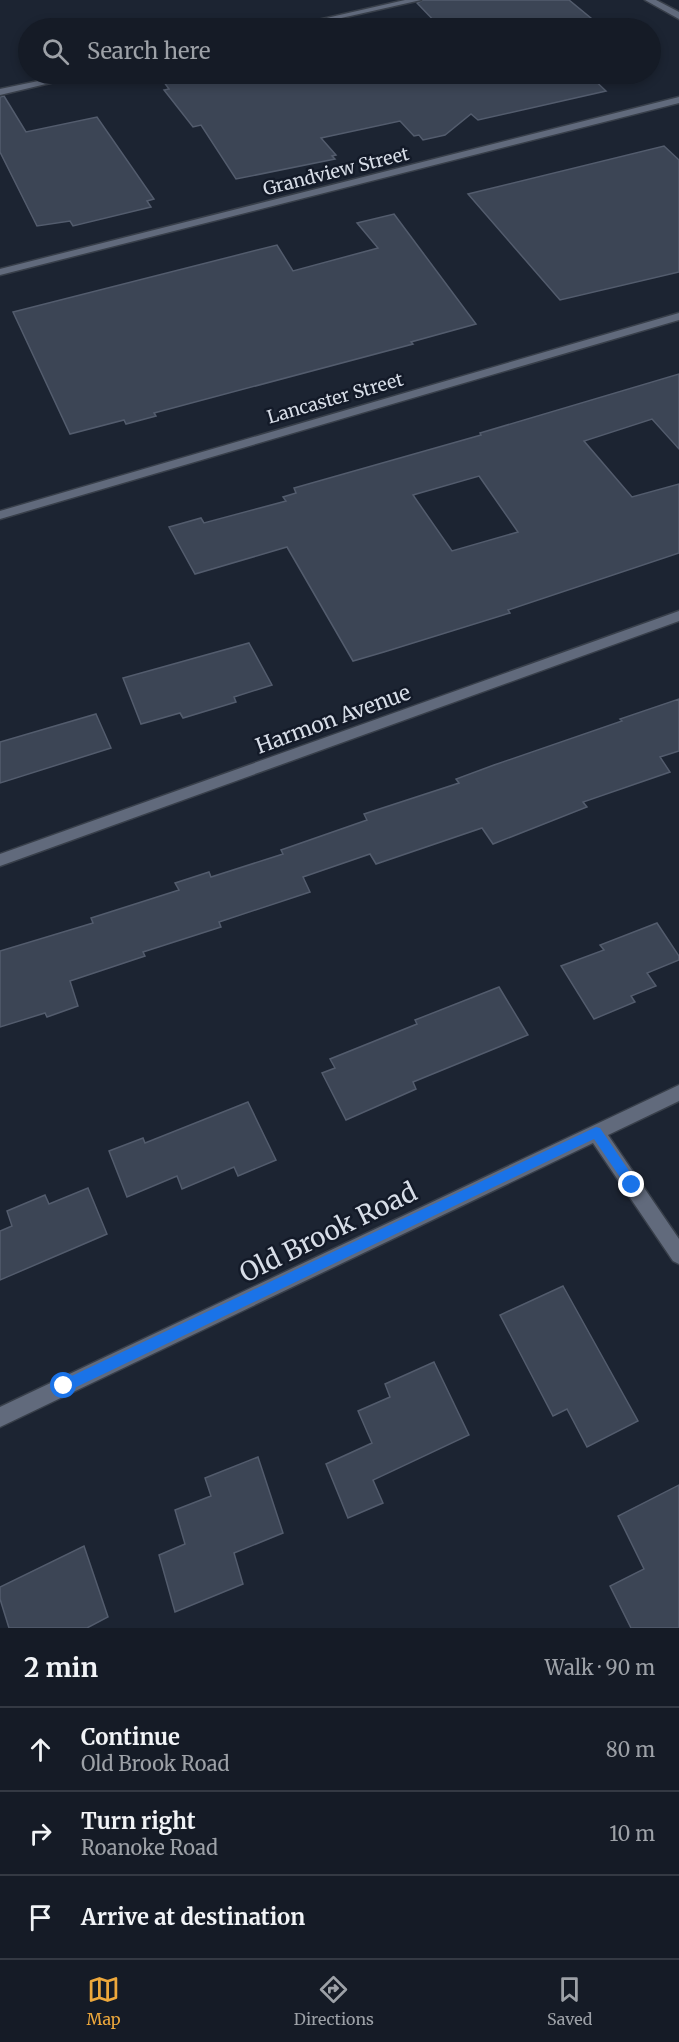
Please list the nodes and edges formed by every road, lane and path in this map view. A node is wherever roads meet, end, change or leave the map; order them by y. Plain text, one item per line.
1 (417, 0) edge
2 (649, 0) edge
3 (679, 16) edge
4 (333, 18) edge
5 (37, 84) edge
6 (0, 92) edge
7 (679, 100) edge
8 (0, 272) edge
9 (679, 316) edge
10 (0, 515) edge
11 (679, 616) edge
12 (0, 860) edge
13 (679, 1093) edge
14 (596, 1132) junction
15 (679, 1255) edge
16 (0, 1417) edge

1 - 4 street
2 - 3 street
5 - 6 street
7 - 8 street, Grandview Street
9 - 10 street, Lancaster Street
11 - 12 street, Harmon Avenue
13 - 14 street, Old Brook Road
14 - 15 street
14 - 16 street, Old Brook Road

